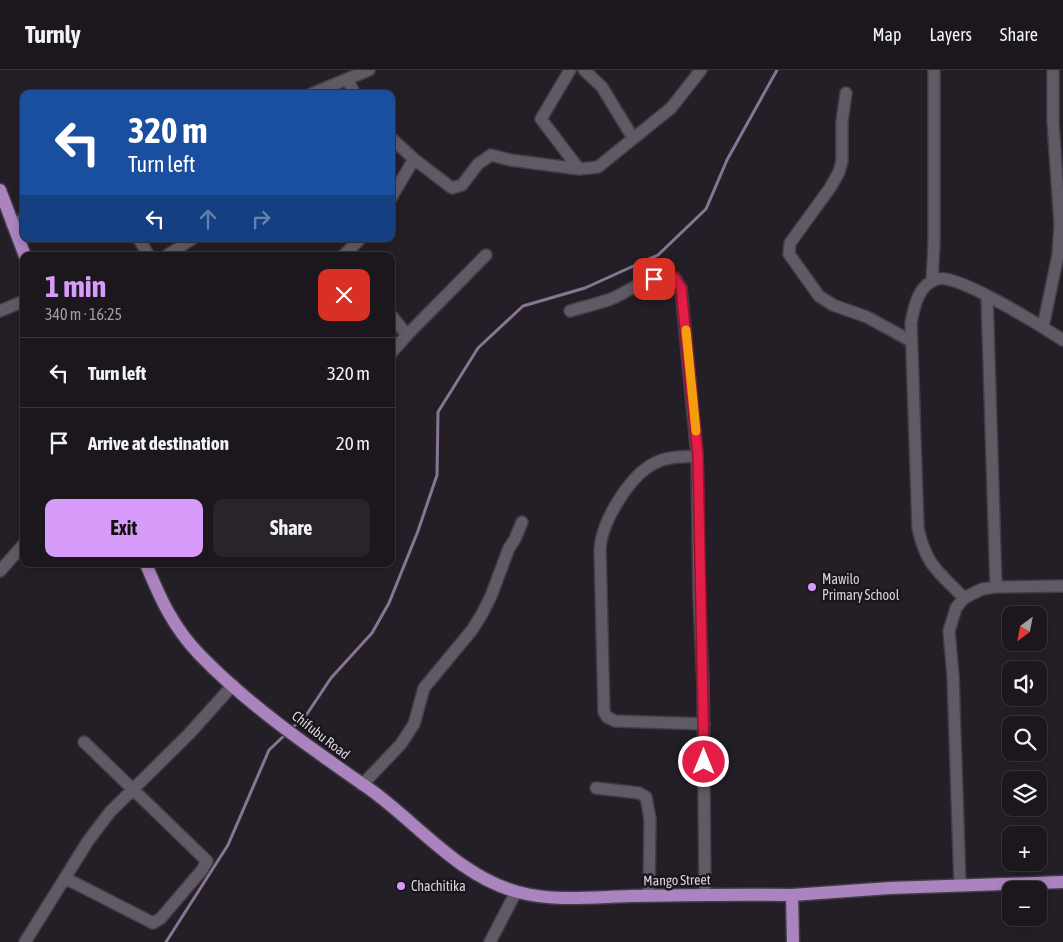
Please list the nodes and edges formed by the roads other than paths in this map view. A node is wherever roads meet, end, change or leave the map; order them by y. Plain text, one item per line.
1 (369, 70) edge
2 (570, 70) edge
3 (584, 70) edge
4 (702, 70) edge
5 (934, 70) edge
6 (1053, 70) edge
7 (347, 79) junction
8 (321, 90) edge
9 (353, 90) edge
10 (846, 93) dead end
11 (633, 138) junction
12 (395, 142) edge
13 (414, 160) junction
14 (579, 170) junction
15 (0, 190) edge
16 (395, 191) edge
17 (18, 222) edge
18 (188, 242) edge
19 (174, 252) edge
20 (486, 256) dead end
21 (932, 281) junction
22 (987, 296) junction
23 (20, 303) edge
24 (570, 311) dead end
25 (0, 312) edge
26 (395, 320) edge
27 (1043, 327) junction
28 (407, 335) junction
29 (1063, 340) edge
30 (911, 341) junction
31 (395, 349) edge
32 (698, 456) junction
33 (522, 522) dead end
34 (20, 548) edge
35 (147, 567) edge
36 (0, 571) edge
37 (1063, 586) edge
38 (996, 587) junction
39 (964, 598) junction
40 (233, 685) junction
41 (704, 724) junction
42 (84, 742) dead end
43 (362, 785) junction
44 (596, 788) dead end
45 (133, 789) junction
46 (65, 878) junction
47 (1063, 882) edge
48 (960, 885) junction
49 (516, 892) junction
50 (705, 894) junction
51 (792, 895) junction
52 (648, 896) junction
53 (25, 942) edge
54 (490, 942) edge
55 (793, 942) edge

1 - 7 street
2 - 14 street
3 - 11 street
4 - 11 street
5 - 21 street
6 - 27 street
7 - 8 street
7 - 9 street
10 - 30 street
11 - 14 street
12 - 13 street
13 - 14 street
13 - 16 street
15 - 17 main road
18 - 19 street
20 - 28 street
21 - 22 street
21 - 30 street
22 - 27 street
22 - 38 street
23 - 25 street
24 - 32 street
26 - 28 street
27 - 29 street
28 - 31 street
30 - 39 street
32 - 41 street
32 - 41 street
33 - 43 street
34 - 36 street
35 - 40 main road, Chifubu Road
37 - 38 street
38 - 39 street
39 - 48 street
40 - 43 main road, Chifubu Road
40 - 45 street
41 - 50 street
42 - 45 street
43 - 49 main road, Chifubu Road
44 - 52 street
45 - 46 street
45 - 46 street
46 - 53 street
47 - 48 main road, Mango Street
48 - 51 main road, Mango Street
49 - 52 main road, Mango Street
49 - 54 street
50 - 51 main road, Mango Street
50 - 52 main road, Mango Street
51 - 55 main road

